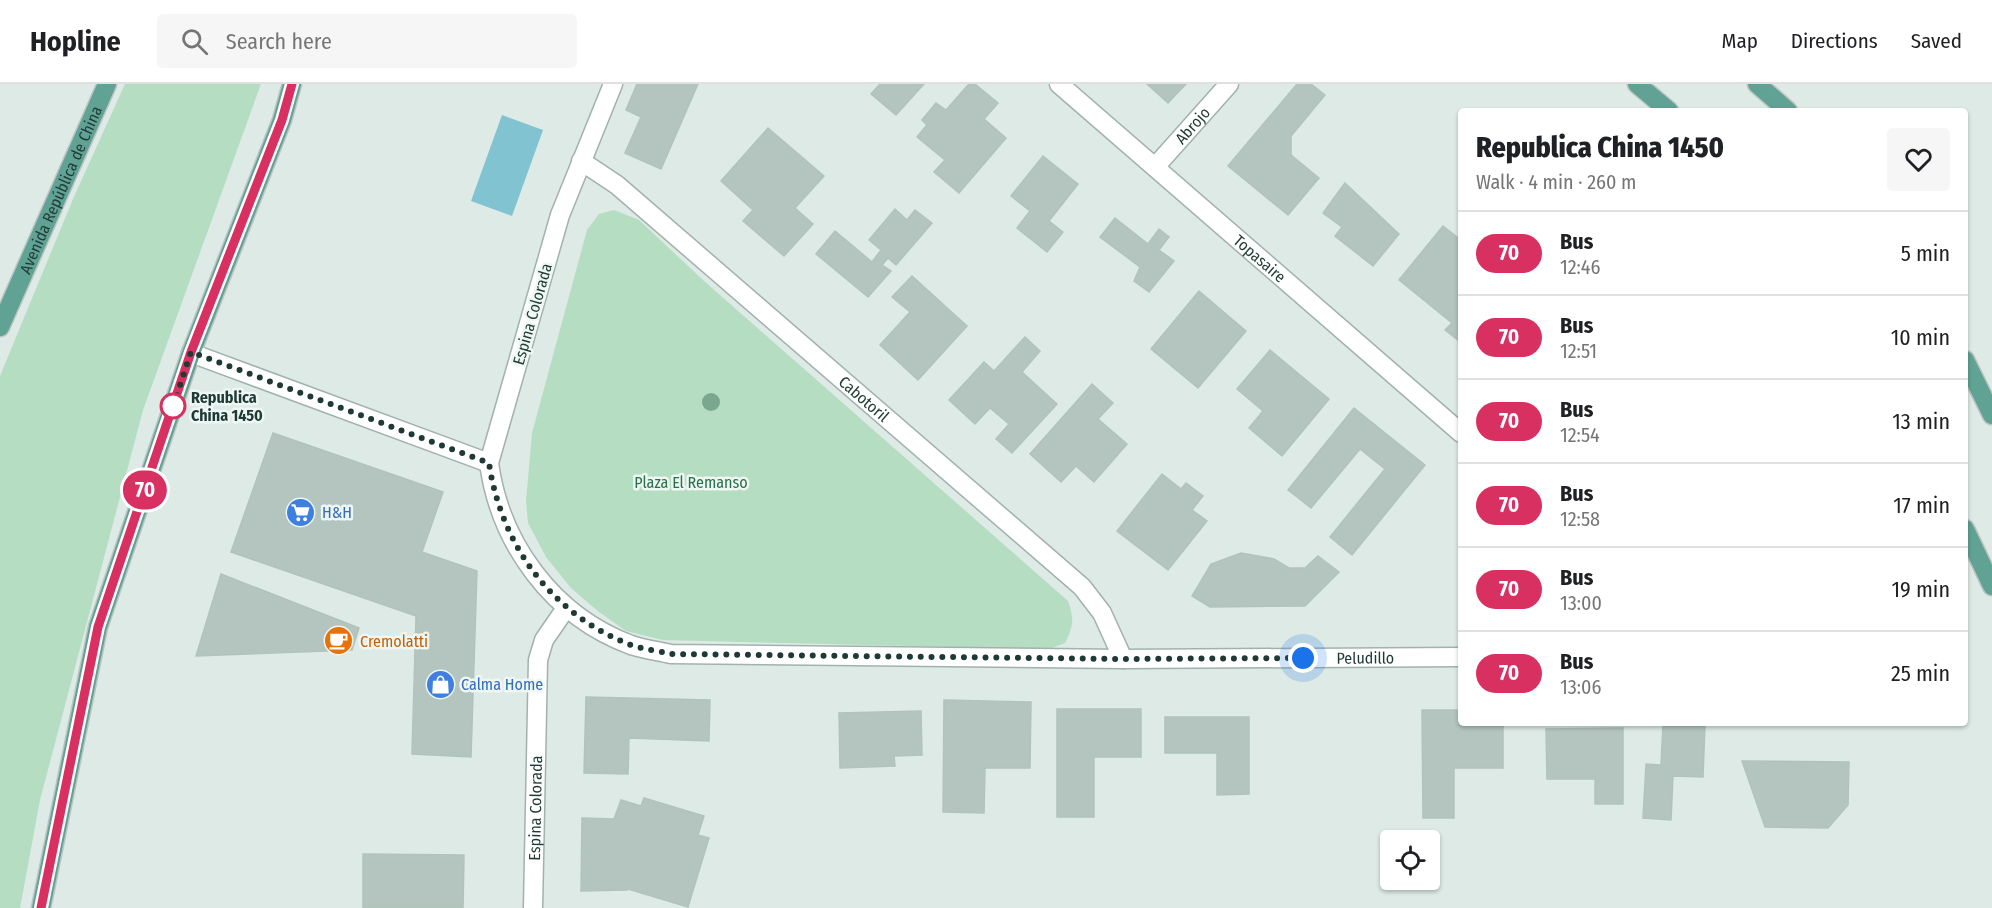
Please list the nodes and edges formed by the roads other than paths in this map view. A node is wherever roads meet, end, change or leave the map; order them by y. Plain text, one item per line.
1 (107, 84) edge
2 (292, 84) edge
3 (613, 84) edge
4 (1059, 84) edge
5 (1229, 84) edge
6 (1637, 84) edge
7 (1756, 84) edge
8 (1665, 108) edge
9 (1784, 108) edge
10 (581, 161) junction
11 (1155, 167) junction
12 (0, 327) edge
13 (191, 352) junction
14 (1968, 366) edge
15 (1992, 415) edge
16 (1458, 430) edge
17 (489, 463) junction
18 (1968, 535) edge
19 (518, 547) joint
20 (1992, 586) edge
21 (566, 608) junction
22 (1458, 657) edge
23 (1123, 659) junction
24 (41, 908) edge
25 (533, 908) edge

1 - 12 main road, Avenida República de China
2 - 13 main road
3 - 10 street, Espina Colorada
4 - 11 street, Topasaire
5 - 11 street, Abrojo
6 - 8 main road
7 - 9 main road
10 - 17 street, Espina Colorada
10 - 23 street, Cabotoril
11 - 16 street, Topasaire
13 - 17 street
13 - 24 main road
14 - 15 main road
17 - 19 street, Espina Colorada
18 - 20 main road
19 - 21 street, Peludillo
21 - 23 street, Peludillo
21 - 25 street, Espina Colorada
22 - 23 street, Peludillo

